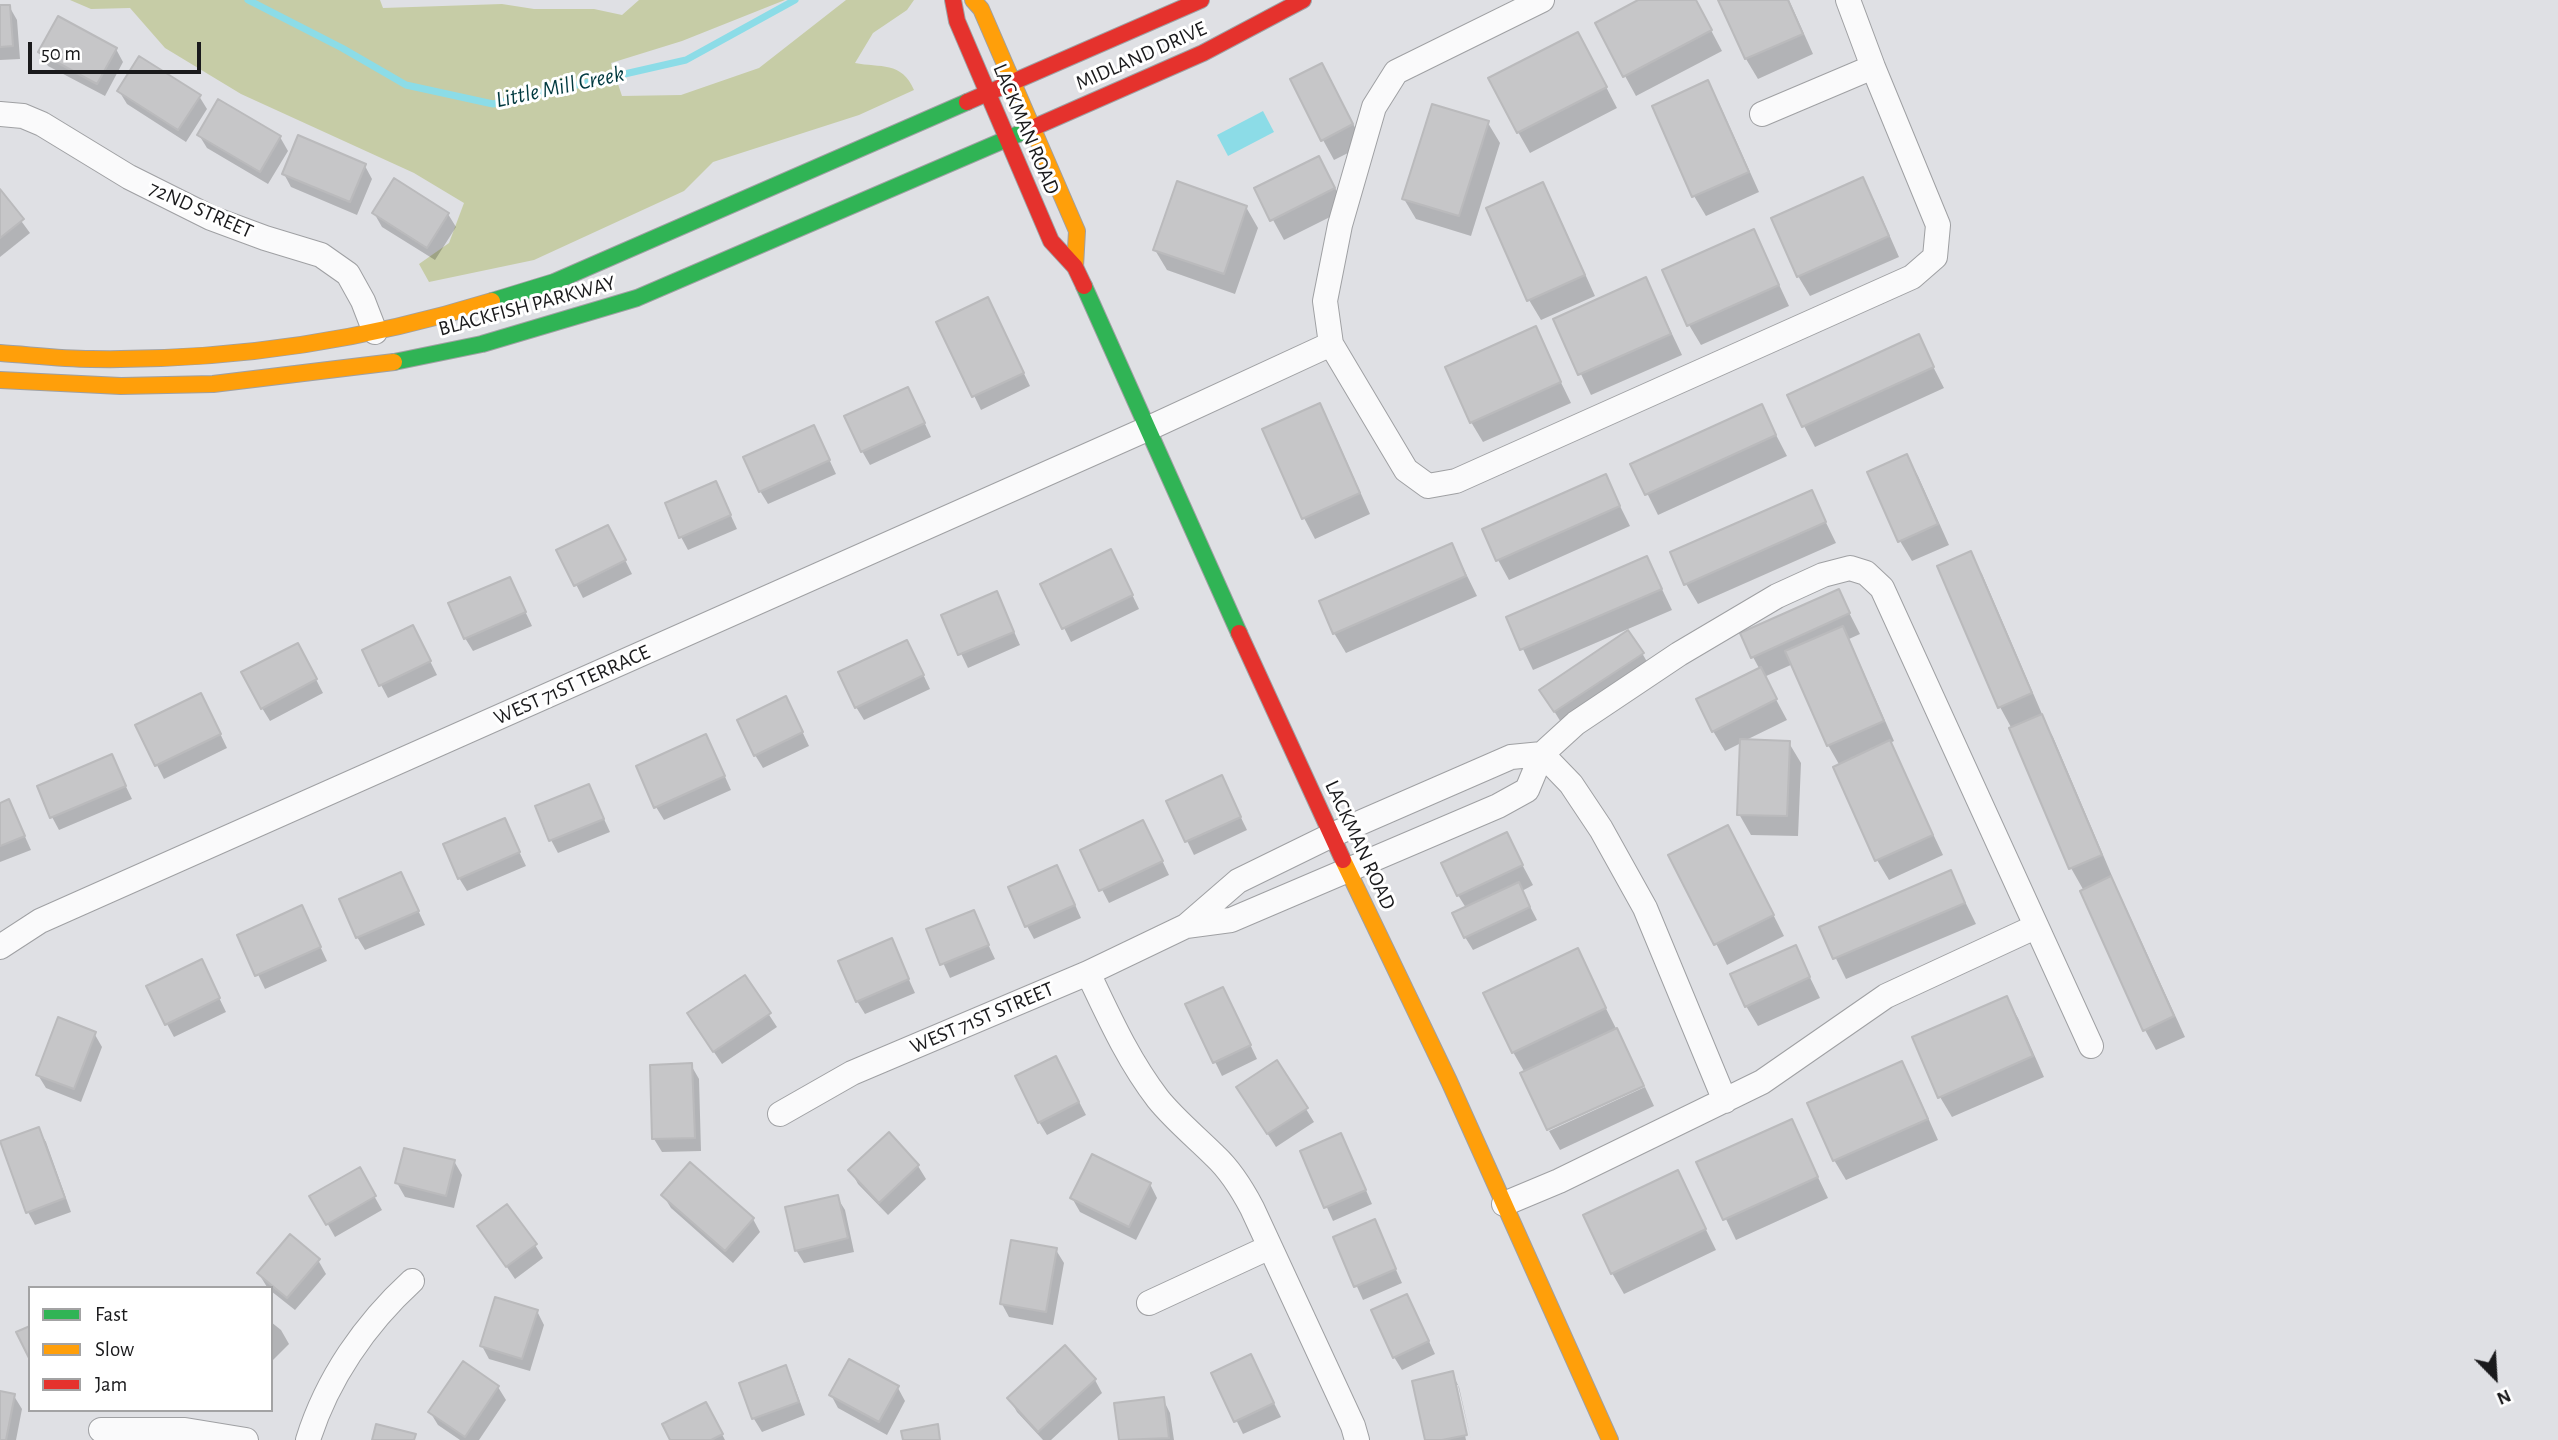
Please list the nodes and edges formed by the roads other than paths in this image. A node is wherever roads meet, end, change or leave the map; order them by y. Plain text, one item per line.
1 (953, 0) edge
2 (972, 0) edge
3 (1201, 0) edge
4 (1303, 0) edge
5 (1542, 0) edge
6 (1848, 0) edge
7 (1872, 67) junction
8 (1014, 83) junction
9 (988, 94) junction
10 (0, 114) edge
11 (1762, 114) dead end
12 (1033, 128) junction
13 (1008, 139) junction
14 (1075, 267) junction
15 (374, 332) junction
16 (1331, 344) junction
17 (0, 353) edge
18 (0, 380) edge
19 (1147, 429) junction
20 (1542, 754) junction
21 (1332, 835) junction
22 (1348, 870) junction
23 (1186, 926) junction
24 (2035, 927) junction
25 (0, 947) edge
26 (1088, 972) junction
27 (2091, 1046) dead end
28 (1725, 1101) junction
29 (780, 1114) dead end
30 (1504, 1204) junction
31 (1270, 1247) junction
32 (412, 1282) dead end
33 (1149, 1303) dead end
34 (101, 1430) dead end
35 (246, 1440) edge
36 (308, 1440) edge
37 (1357, 1440) edge
38 (1610, 1440) edge

1 - 9 main road, LACKMAN ROAD
2 - 8 main road, LACKMAN ROAD
3 - 8 main road, MIDLAND DRIVE
4 - 12 main road, MIDLAND DRIVE
5 - 16 street
6 - 7 street
7 - 11 street
7 - 16 street
8 - 9 main road, BLACKFISH PARKWAY
8 - 12 main road, LACKMAN ROAD
9 - 13 main road, LACKMAN ROAD
9 - 15 main road, BLACKFISH PARKWAY
10 - 15 street, 72ND STREET
12 - 13 main road, BLACKFISH PARKWAY
12 - 14 main road, LACKMAN ROAD
13 - 14 main road, LACKMAN ROAD
13 - 18 main road, BLACKFISH PARKWAY
14 - 19 main road, LACKMAN ROAD
15 - 17 main road, BLACKFISH PARKWAY
16 - 19 street, WEST 71ST TERRACE
19 - 21 main road, LACKMAN ROAD
19 - 25 street, WEST 71ST TERRACE
20 - 21 street, WEST 71ST STREET
20 - 22 street, WEST 71ST STREET
20 - 24 street
20 - 28 street
21 - 22 main road, LACKMAN ROAD
21 - 23 street, WEST 71ST STREET
22 - 23 street, WEST 71ST STREET
22 - 30 main road, LACKMAN ROAD
23 - 26 street, WEST 71ST STREET
24 - 27 street
24 - 28 street
26 - 29 street, WEST 71ST STREET
26 - 31 street
28 - 30 street
30 - 38 main road, LACKMAN ROAD
31 - 33 street
31 - 37 street
32 - 36 street
34 - 35 street

